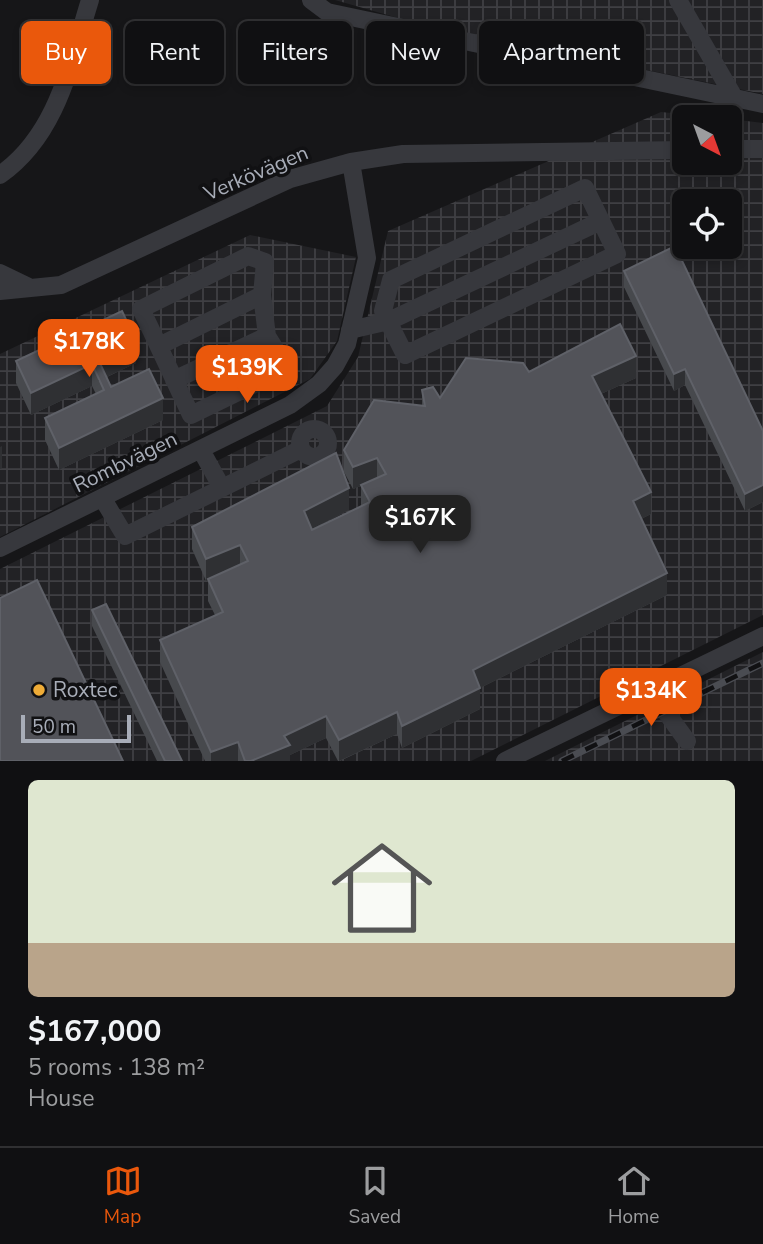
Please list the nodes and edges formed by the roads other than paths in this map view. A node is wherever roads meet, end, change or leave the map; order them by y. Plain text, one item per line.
1 (90, 0) edge
2 (311, 0) edge
3 (678, 0) edge
4 (328, 6) edge
5 (735, 99) junction
6 (763, 104) edge
7 (742, 149) edge
8 (763, 149) edge
9 (672, 150) edge
10 (351, 162) junction
11 (0, 175) edge
12 (601, 221) junction
13 (0, 273) edge
14 (27, 286) junction
15 (0, 291) edge
16 (262, 295) junction
17 (389, 321) junction
18 (350, 330) junction
19 (268, 336) junction
20 (159, 346) junction
21 (287, 368) junction
22 (174, 380) junction
23 (309, 393) junction
24 (290, 405) junction
25 (201, 450) junction
26 (222, 488) junction
27 (103, 499) junction
28 (0, 548) edge
29 (763, 636) edge
30 (650, 690) junction
31 (687, 741) dead end
32 (505, 761) edge

1 - 11 street
2 - 4 street
3 - 5 street
4 - 5 street
5 - 6 street
7 - 8 street
9 - 10 street, Verkövägen
10 - 14 street, Verkövägen
10 - 18 street, Rombvägen
12 - 17 street
12 - 17 street
12 - 17 street
13 - 14 street, Verkövägen
14 - 15 street, Verkövägen
16 - 19 street
16 - 20 street
16 - 20 street
17 - 18 street
18 - 23 street, Rombvägen
19 - 21 street
19 - 22 street
20 - 22 street
21 - 22 street
21 - 23 street
23 - 24 street, Rombvägen
24 - 25 street, Rombvägen
24 - 26 street
25 - 26 street
25 - 27 street, Rombvägen
26 - 27 street
27 - 28 street, Rombvägen
29 - 30 street
30 - 31 street
30 - 32 street

